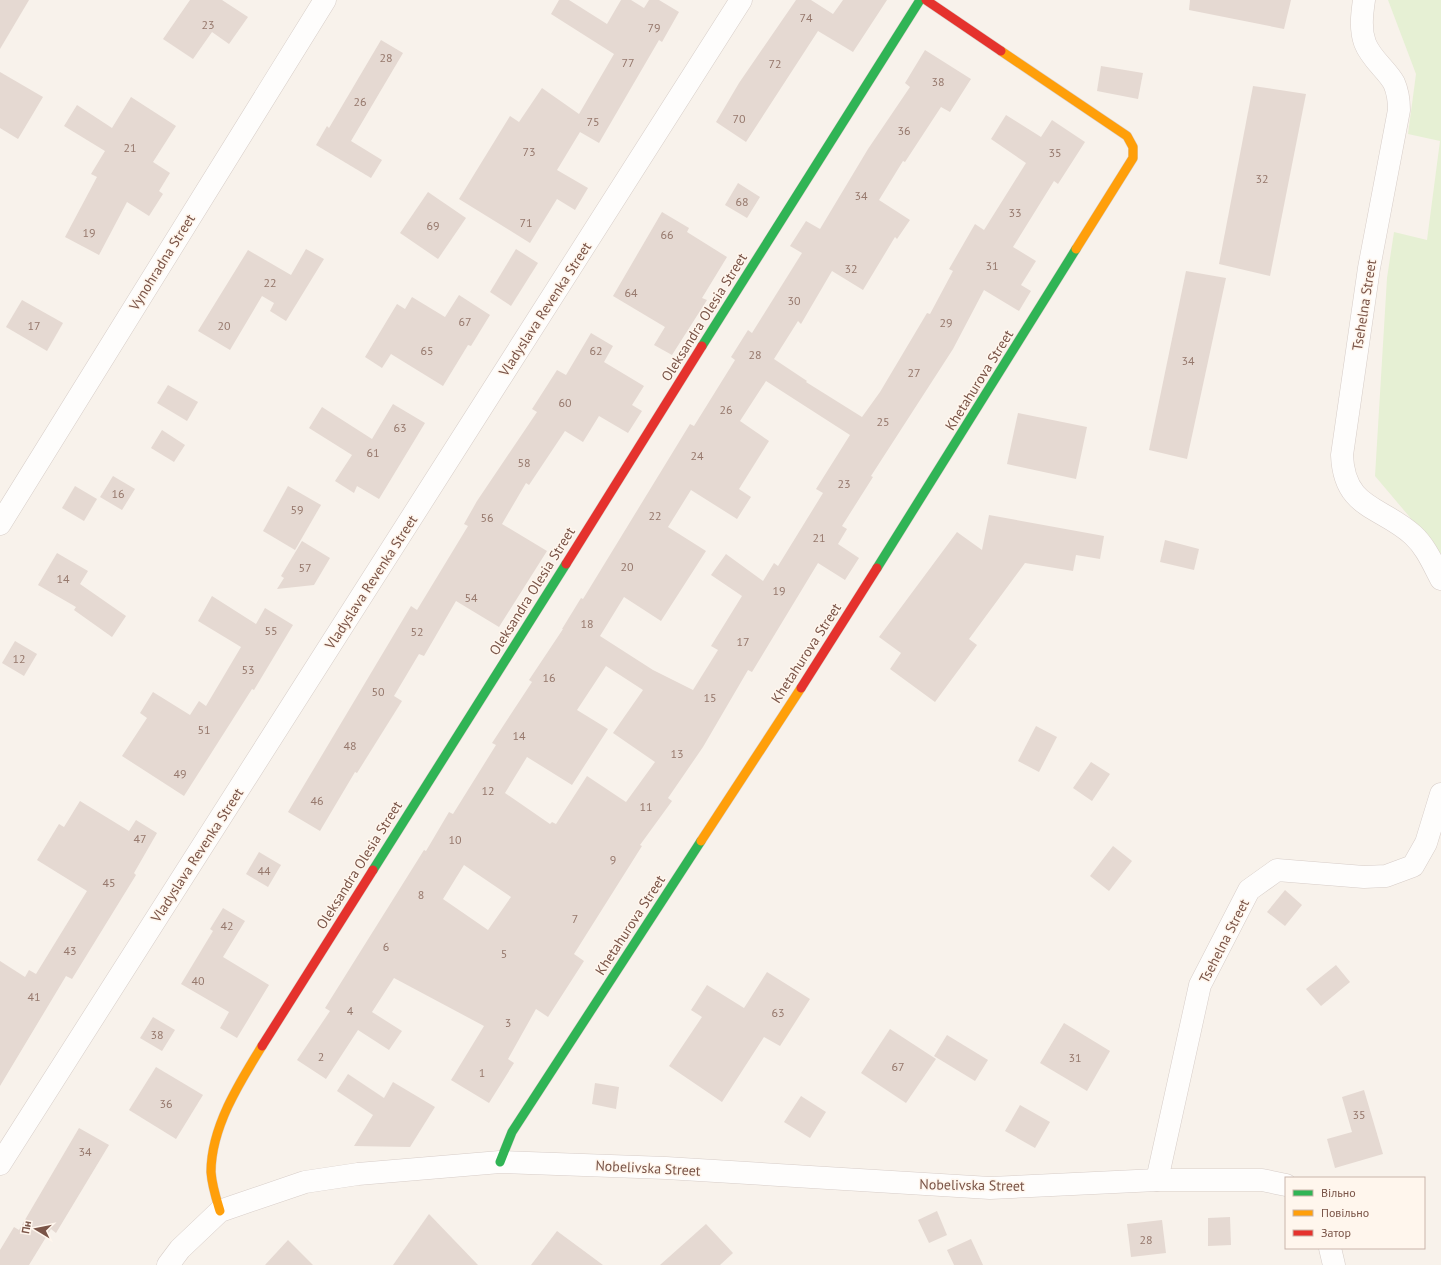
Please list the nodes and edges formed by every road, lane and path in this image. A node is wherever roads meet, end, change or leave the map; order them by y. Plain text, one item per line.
1 (325, 0) edge
2 (741, 0) edge
3 (920, 0) edge
4 (926, 0) edge
5 (1364, 0) edge
6 (0, 524) edge
7 (1441, 579) edge
8 (1441, 794) edge
9 (500, 1162) junction
10 (0, 1164) edge
11 (1157, 1180) junction
12 (1285, 1185) edge
13 (220, 1211) junction
14 (1330, 1249) edge
15 (168, 1265) edge
16 (1334, 1265) edge

1 - 6 street, Vynohradna Street
2 - 10 street, Vladyslava Revenka Street
3 - 13 street, Oleksandra Olesia Street
4 - 9 street, Khetahurova Street
5 - 7 street, Tsehelna Street
8 - 11 street, Tsehelna Street
9 - 11 street, Nobelivska Street
9 - 13 street, Nobelivska Street
11 - 12 street
13 - 15 street, Nobelivska Street
14 - 16 street

